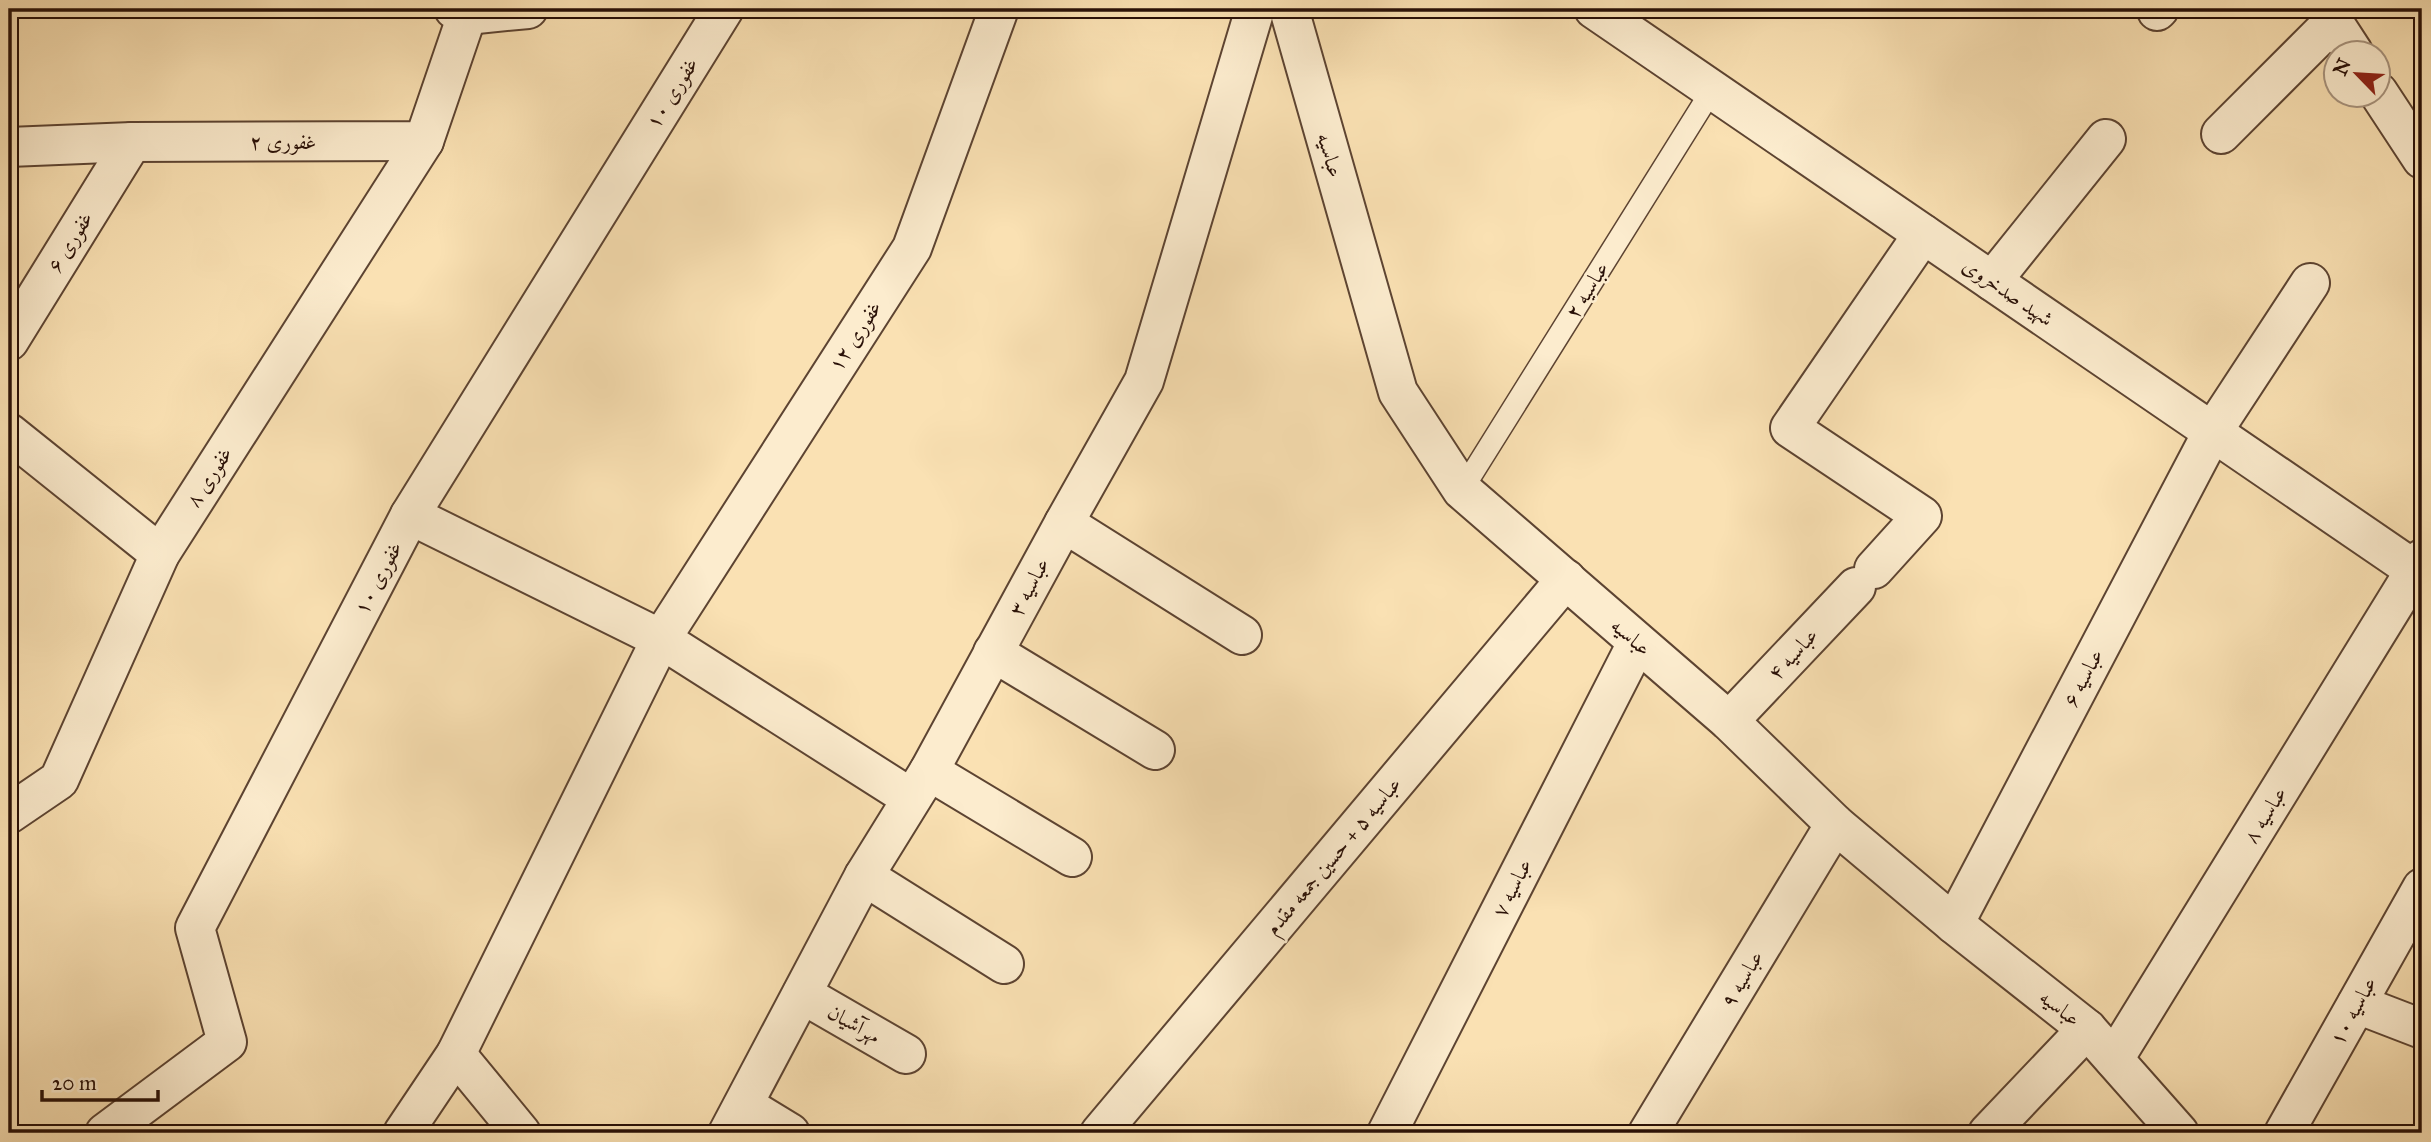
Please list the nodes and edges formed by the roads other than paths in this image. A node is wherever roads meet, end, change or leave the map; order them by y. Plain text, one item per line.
1 (528, 9) edge
2 (724, 9) edge
3 (999, 9) edge
4 (1255, 9) edge
5 (1289, 9) edge
6 (464, 11) edge
7 (1606, 12) edge
8 (2337, 28) edge
9 (1712, 90) junction
10 (2389, 108) edge
11 (2221, 135) dead end
12 (2106, 139) dead end
13 (424, 141) junction
14 (132, 142) junction
15 (9, 147) edge
16 (2422, 159) edge
17 (1923, 234) junction
18 (1992, 281) junction
19 (2310, 283) dead end
20 (9, 341) edge
21 (2213, 432) junction
22 (9, 433) edge
23 (1462, 490) junction
24 (410, 515) junction
25 (1064, 523) junction
26 (160, 554) junction
27 (2420, 568) edge
28 (1566, 579) junction
29 (1242, 635) dead end
30 (661, 639) junction
31 (1637, 643) junction
32 (993, 652) junction
33 (1729, 721) junction
34 (1155, 750) dead end
35 (920, 784) junction
36 (9, 814) edge
37 (1835, 824) junction
38 (1072, 857) dead end
39 (864, 877) junction
40 (2422, 888) edge
41 (1954, 924) junction
42 (1004, 964) dead end
43 (802, 994) junction
44 (2357, 1004) junction
45 (2422, 1028) edge
46 (2087, 1030) junction
47 (456, 1054) junction
48 (906, 1054) dead end
49 (2114, 1059) junction
50 (736, 1119) edge
51 (105, 1133) edge
52 (403, 1133) edge
53 (521, 1133) edge
54 (790, 1133) edge
55 (1100, 1133) edge
56 (1387, 1133) edge
57 (1648, 1133) edge
58 (1988, 1133) edge
59 (2179, 1133) edge
60 (2284, 1133) edge

1 - 6 street
2 - 24 street, غفوری ۱۰
3 - 30 street, غفوری ۱۲
4 - 25 street, عباسیه ۳
5 - 23 street, عباسیه
6 - 13 street
7 - 9 street, شهید صدخروی
8 - 11 street
9 - 17 street, شهید صدخروی
9 - 23 lane, عباسیه ۲
10 - 16 street
12 - 18 street
13 - 14 street, غفوری ۲
13 - 26 street, غفوری ۸
14 - 15 street, غفوری ۲
14 - 20 street, غفوری ۶
17 - 18 street, شهید صدخروی
17 - 33 street, عباسیه ۴
18 - 21 street, شهید صدخروی
19 - 21 street, عباسیه ۶
21 - 27 street, شهید صدخروی
21 - 41 street, عباسیه ۶
22 - 26 street
23 - 28 street, عباسیه
24 - 30 street
24 - 51 street, غفوری ۱۰
25 - 29 street
25 - 32 street, عباسیه ۳
26 - 36 street, غفوری ۸
27 - 49 street, عباسیه ۸
28 - 31 street, عباسیه
28 - 55 street, عباسیه ۵ + حسین جمعه مقدم
30 - 35 street
30 - 47 street, غفوری ۱۲
31 - 33 street, عباسیه
31 - 56 street, عباسیه ۷
32 - 34 street
32 - 35 street, عباسیه ۳
33 - 37 street, عباسیه
35 - 38 street
35 - 39 street, عباسیه ۳
37 - 41 street, عباسیه
37 - 57 street, عباسیه ۹
39 - 42 street
39 - 43 street, عباسیه ۳
40 - 44 street, عباسیه ۱۰
41 - 46 street, عباسیه
43 - 48 street, مهرآشیان
43 - 50 street, عباسیه ۳
44 - 45 street
44 - 60 street, عباسیه ۱۰
46 - 49 street, عباسیه
46 - 58 street
47 - 52 street
47 - 53 street
49 - 59 street, عباسیه
50 - 54 street

